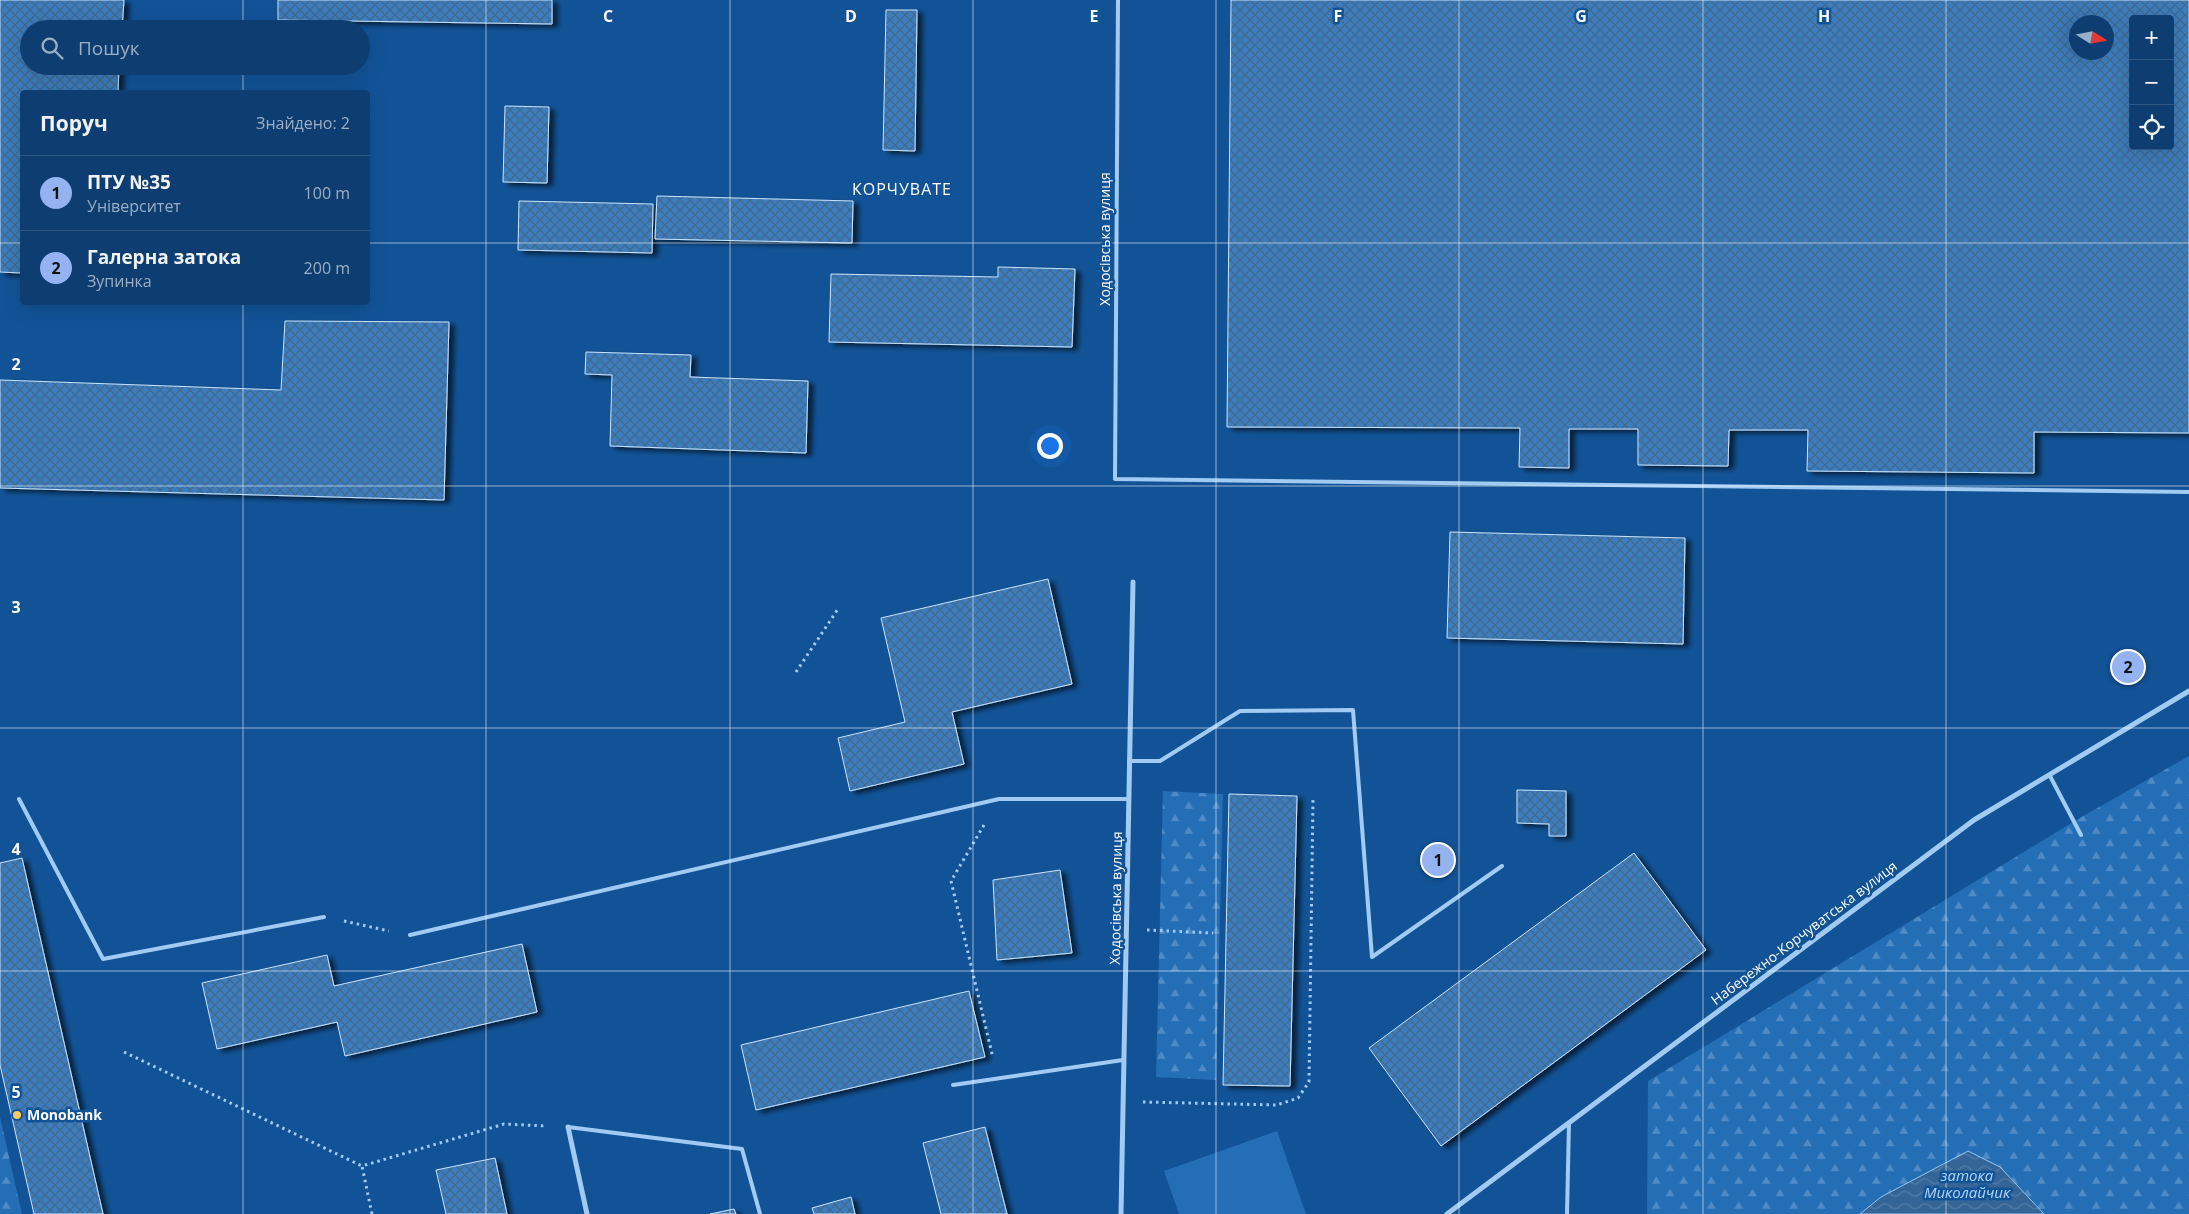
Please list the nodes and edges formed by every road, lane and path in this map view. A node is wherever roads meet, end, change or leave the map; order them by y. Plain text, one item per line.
1 (1118, 0) edge
2 (2189, 492) edge
3 (1133, 582) dead end
4 (838, 608) dead end
5 (796, 672) dead end
6 (2189, 691) edge
7 (1129, 761) junction
8 (2050, 776) junction
9 (1129, 798) junction
10 (999, 799) junction
11 (1313, 799) dead end
12 (19, 800) dead end
13 (2082, 835) dead end
14 (1502, 866) dead end
15 (324, 918) joint
16 (1126, 928) junction
17 (1213, 933) dead end
18 (410, 935) joint
19 (124, 1052) dead end
20 (1124, 1060) junction
21 (998, 1078) junction
22 (953, 1085) dead end
23 (1123, 1101) junction
24 (1569, 1123) junction
25 (568, 1127) junction
26 (362, 1166) junction
27 (372, 1214) edge
28 (587, 1214) edge
29 (760, 1214) edge
30 (1121, 1214) edge
31 (1447, 1214) edge
32 (1567, 1214) edge

1 - 2 lane, Ходосівська вулиця
3 - 7 street, Ходосівська вулиця
4 - 5 path
6 - 8 street, Набережно-Корчуватська вулиця
7 - 9 street, Ходосівська вулиця
7 - 14 lane
8 - 13 lane
8 - 24 street, Набережно-Корчуватська вулиця
9 - 10 lane
9 - 16 street, Ходосівська вулиця
10 - 18 lane
10 - 21 path
11 - 23 path
12 - 15 lane
15 - 18 path
16 - 17 path
16 - 20 street, Ходосівська вулиця
19 - 26 path
20 - 21 lane
20 - 23 street, Ходосівська вулиця
21 - 22 lane
23 - 30 street, Ходосівська вулиця
24 - 31 street, Набережно-Корчуватська вулиця
24 - 32 lane
25 - 26 path
25 - 28 street
25 - 29 lane
26 - 27 path

